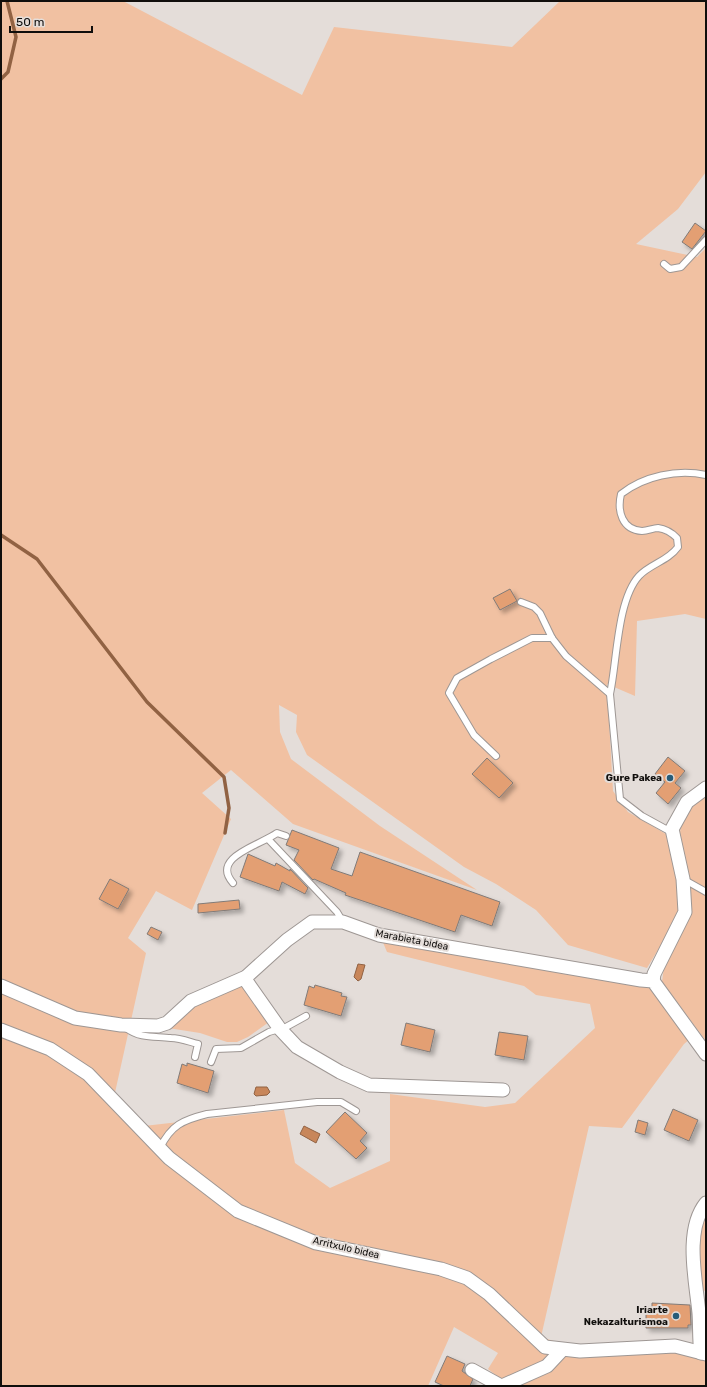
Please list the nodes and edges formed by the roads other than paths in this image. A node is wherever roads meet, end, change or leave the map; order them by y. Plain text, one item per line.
1 (706, 240) edge
2 (664, 264) dead end
3 (706, 475) edge
4 (521, 602) dead end
5 (552, 638) junction
6 (610, 694) junction
7 (496, 756) dead end
8 (706, 788) edge
9 (673, 833) junction
10 (286, 836) dead end
11 (268, 839) junction
12 (683, 879) junction
13 (233, 884) dead end
14 (706, 892) edge
15 (343, 922) junction
16 (246, 977) junction
17 (653, 981) junction
18 (1, 986) edge
19 (306, 1016) dead end
20 (122, 1025) junction
21 (280, 1029) junction
22 (1, 1030) edge
23 (706, 1054) edge
24 (195, 1057) dead end
25 (211, 1062) dead end
26 (504, 1090) dead end
27 (356, 1111) dead end
28 (160, 1148) junction
29 (706, 1203) edge
30 (562, 1350) junction
31 (703, 1354) edge
32 (472, 1370) dead end
33 (502, 1386) edge

1 - 2 lane
3 - 6 lane
4 - 5 lane
5 - 6 lane
5 - 7 lane
6 - 9 lane
8 - 9 street
9 - 12 street
10 - 11 lane
11 - 13 lane
11 - 15 lane
12 - 14 lane
12 - 17 street
15 - 16 street, Marabieta bidea
15 - 17 street, Marabieta bidea
16 - 20 street, Marabieta bidea
16 - 21 street
17 - 23 street
18 - 20 street, Marabieta bidea
19 - 21 lane
20 - 24 lane
21 - 25 lane
21 - 26 street
22 - 28 street, Arritxulo bidea
27 - 28 lane
28 - 30 street, Arritxulo bidea
29 - 31 street
30 - 31 street, Arritxulo bidea
30 - 33 street
32 - 33 street

